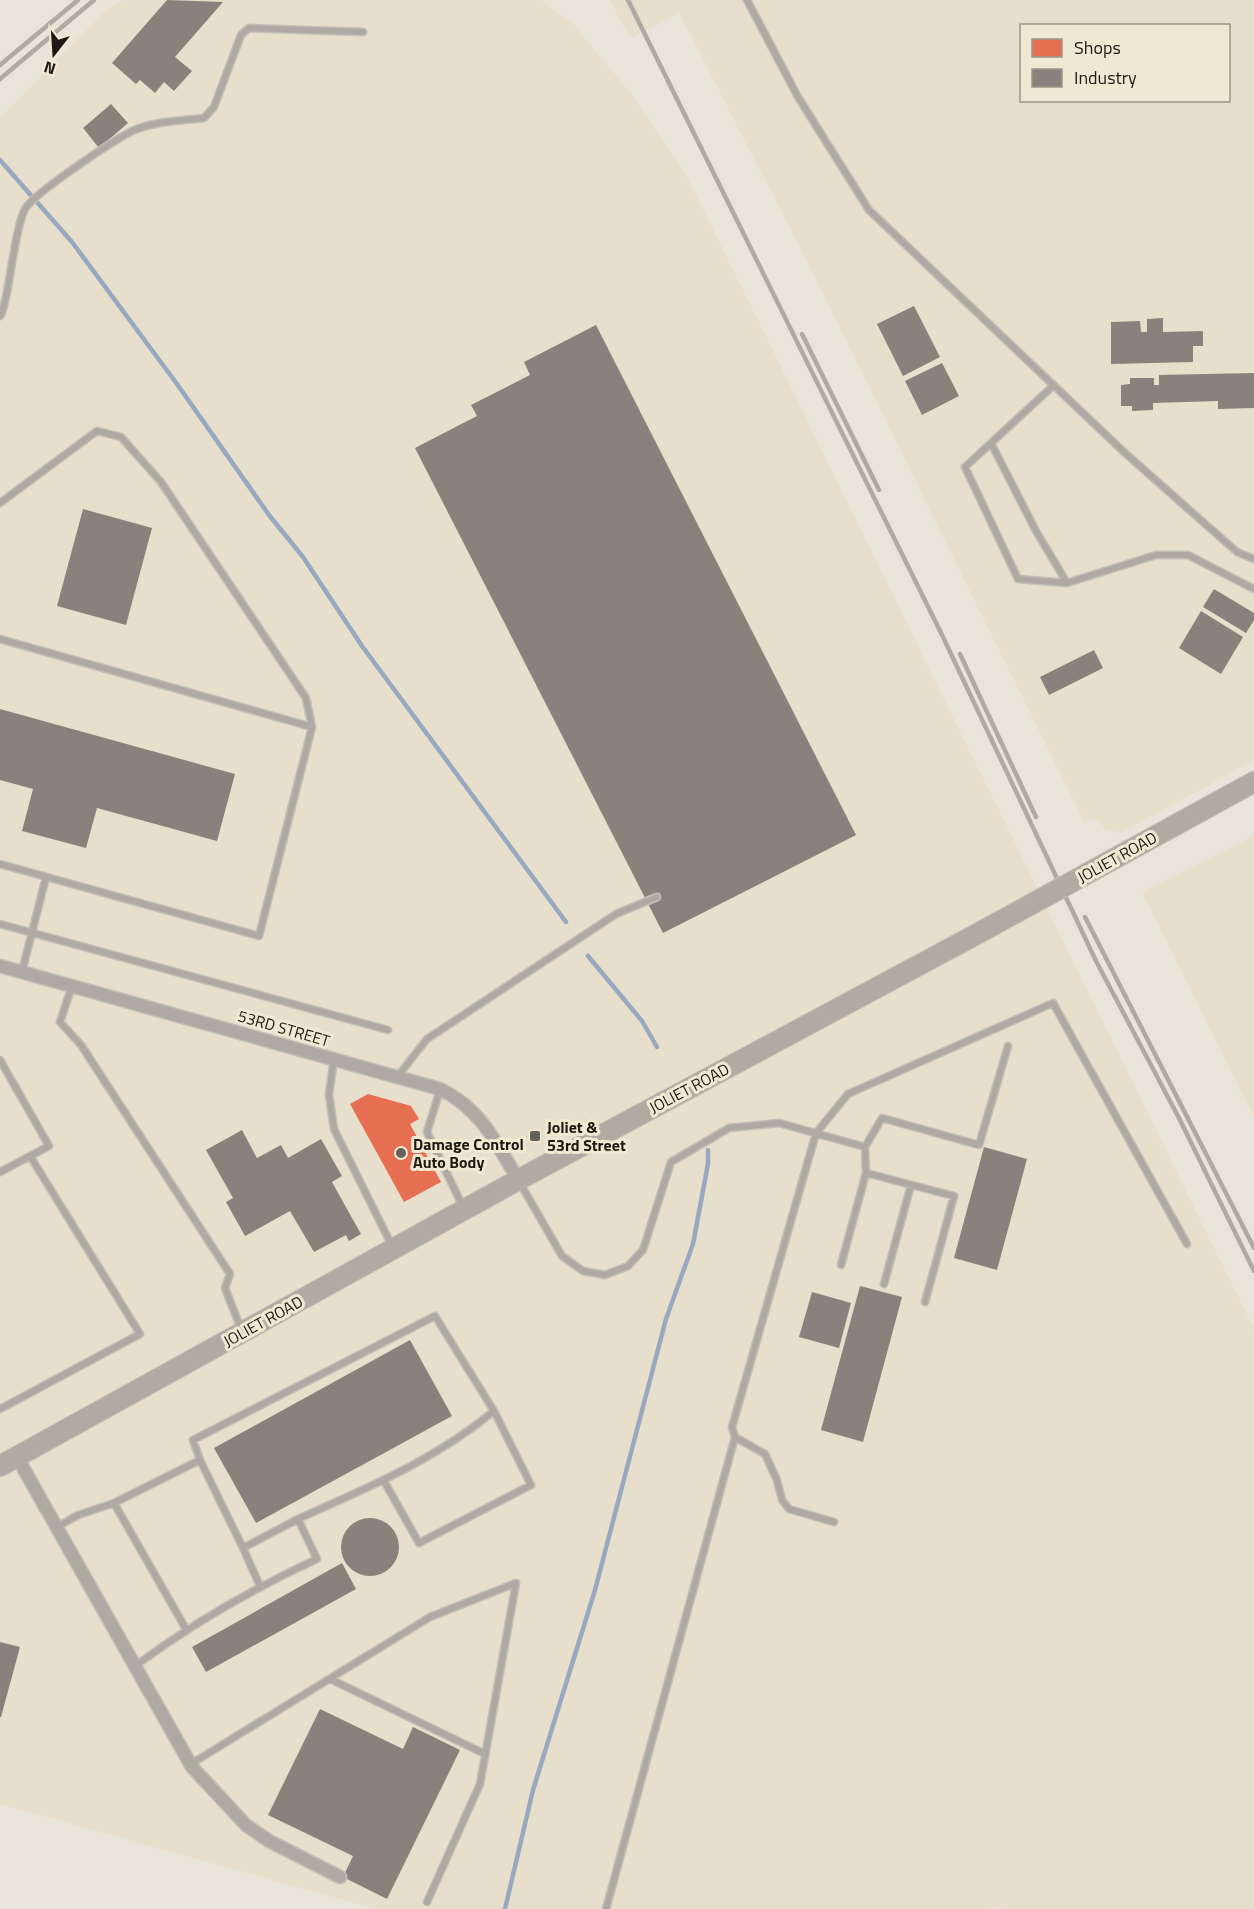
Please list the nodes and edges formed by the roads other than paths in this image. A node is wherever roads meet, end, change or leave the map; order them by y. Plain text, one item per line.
1 (747, 0) edge
2 (363, 32) dead end
3 (0, 316) edge
4 (1054, 385) junction
5 (991, 443) junction
6 (0, 502) edge
7 (1254, 559) edge
8 (1067, 583) junction
9 (1254, 589) edge
10 (0, 639) edge
11 (312, 727) junction
12 (1254, 783) edge
13 (0, 864) edge
14 (46, 877) junction
15 (657, 897) dead end
16 (0, 924) edge
17 (32, 933) junction
18 (0, 966) edge
19 (22, 972) junction
20 (72, 986) junction
21 (388, 1030) dead end
22 (1008, 1046) dead end
23 (334, 1059) junction
24 (0, 1060) edge
25 (3, 1071) edge
26 (398, 1077) junction
27 (440, 1089) junction
28 (816, 1133) junction
29 (865, 1147) junction
30 (30, 1156) junction
31 (0, 1172) edge
32 (866, 1173) junction
33 (518, 1180) junction
34 (911, 1185) junction
35 (465, 1210) junction
36 (1187, 1244) dead end
37 (394, 1249) junction
38 (841, 1265) dead end
39 (884, 1284) dead end
40 (925, 1302) dead end
41 (243, 1332) junction
42 (0, 1409) edge
43 (494, 1411) junction
44 (735, 1437) junction
45 (200, 1460) junction
46 (8, 1461) edge
47 (384, 1481) junction
48 (114, 1503) junction
49 (298, 1520) junction
50 (834, 1522) dead end
51 (57, 1527) junction
52 (243, 1548) junction
53 (260, 1586) junction
54 (186, 1629) junction
55 (134, 1666) junction
56 (330, 1679) junction
57 (485, 1754) junction
58 (190, 1765) junction
59 (340, 1877) dead end
60 (427, 1902) dead end
61 (606, 1909) edge

1 - 4 lane
2 - 3 lane
4 - 5 lane
4 - 7 lane
5 - 8 lane
5 - 8 lane
6 - 11 lane
8 - 9 lane
10 - 11 lane
11 - 14 lane
12 - 33 main road, JOLIET ROAD, bridge
13 - 14 lane
14 - 17 lane
15 - 26 lane
16 - 17 lane
17 - 19 lane
17 - 21 lane
18 - 19 street, 53RD STREET
19 - 20 street, 53RD STREET
20 - 23 street, 53RD STREET
20 - 41 lane
22 - 29 lane
23 - 26 street, 53RD STREET
23 - 37 lane
24 - 25 lane
25 - 30 lane
26 - 27 street, 53RD STREET
27 - 33 street, 53RD STREET
27 - 35 lane
28 - 29 lane
28 - 33 lane
28 - 36 lane
28 - 44 lane
29 - 32 lane
30 - 31 lane
30 - 42 lane
32 - 34 lane
32 - 38 lane
33 - 35 main road, JOLIET ROAD
34 - 39 lane
34 - 40 lane
35 - 37 main road, JOLIET ROAD
37 - 41 main road, JOLIET ROAD
41 - 46 main road, JOLIET ROAD
43 - 45 lane
43 - 47 lane
43 - 47 lane
44 - 50 lane
44 - 61 lane
45 - 48 lane
45 - 52 lane
46 - 51 street
47 - 49 lane
48 - 51 lane
48 - 54 lane
49 - 52 lane
49 - 53 lane
51 - 55 street
52 - 53 lane
53 - 54 lane
54 - 55 lane
55 - 58 street
56 - 57 lane
56 - 57 lane
56 - 58 lane
57 - 60 lane
58 - 59 street

